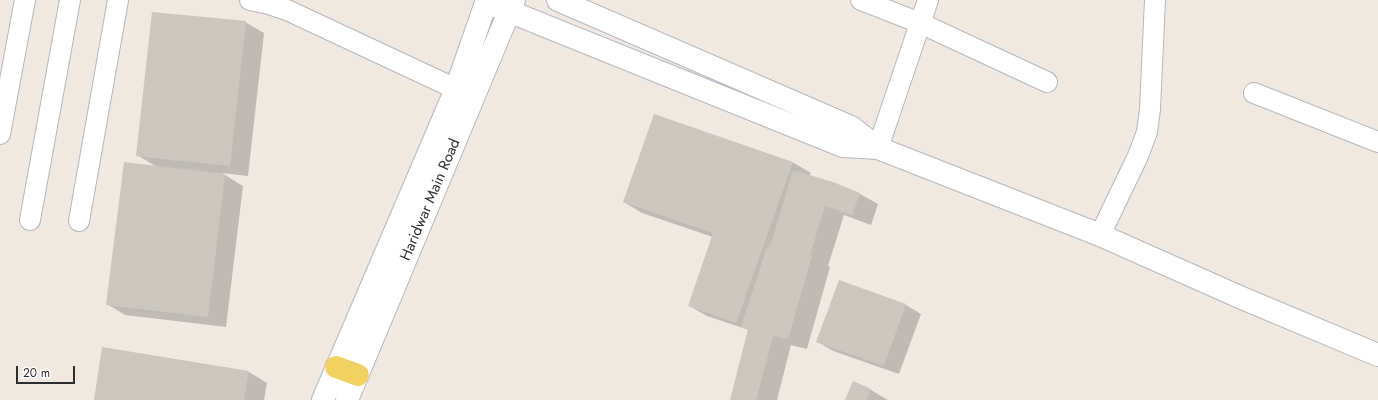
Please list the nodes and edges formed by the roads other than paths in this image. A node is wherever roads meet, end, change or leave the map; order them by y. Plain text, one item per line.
1 (25, 0) edge
2 (70, 0) edge
3 (118, 0) edge
4 (250, 0) edge
5 (558, 0) edge
6 (861, 0) edge
7 (928, 0) edge
8 (1155, 0) edge
9 (487, 1) edge
10 (512, 6) edge
11 (920, 23) junction
12 (1047, 82) dead end
13 (456, 89) junction
14 (1254, 93) dead end
15 (0, 134) edge
16 (1378, 142) edge
17 (878, 148) junction
18 (30, 220) dead end
19 (79, 221) dead end
20 (1100, 235) junction
21 (1378, 355) edge
22 (336, 367) junction
23 (358, 375) junction
24 (323, 400) edge
25 (347, 400) edge

1 - 15 street
2 - 18 street
3 - 19 street
4 - 13 street
5 - 17 main road
6 - 11 street
7 - 11 street
8 - 20 street
9 - 10 main road
9 - 13 main road, Haridwar Main Road
10 - 17 main road
10 - 23 main road, Haridwar Main Road
11 - 12 street
11 - 17 street
13 - 22 main road, Haridwar Main Road
14 - 16 street
17 - 20 main road
20 - 21 main road
22 - 23 main road
22 - 24 main road, Haridwar Main Road
23 - 25 main road, Haridwar Main Road

